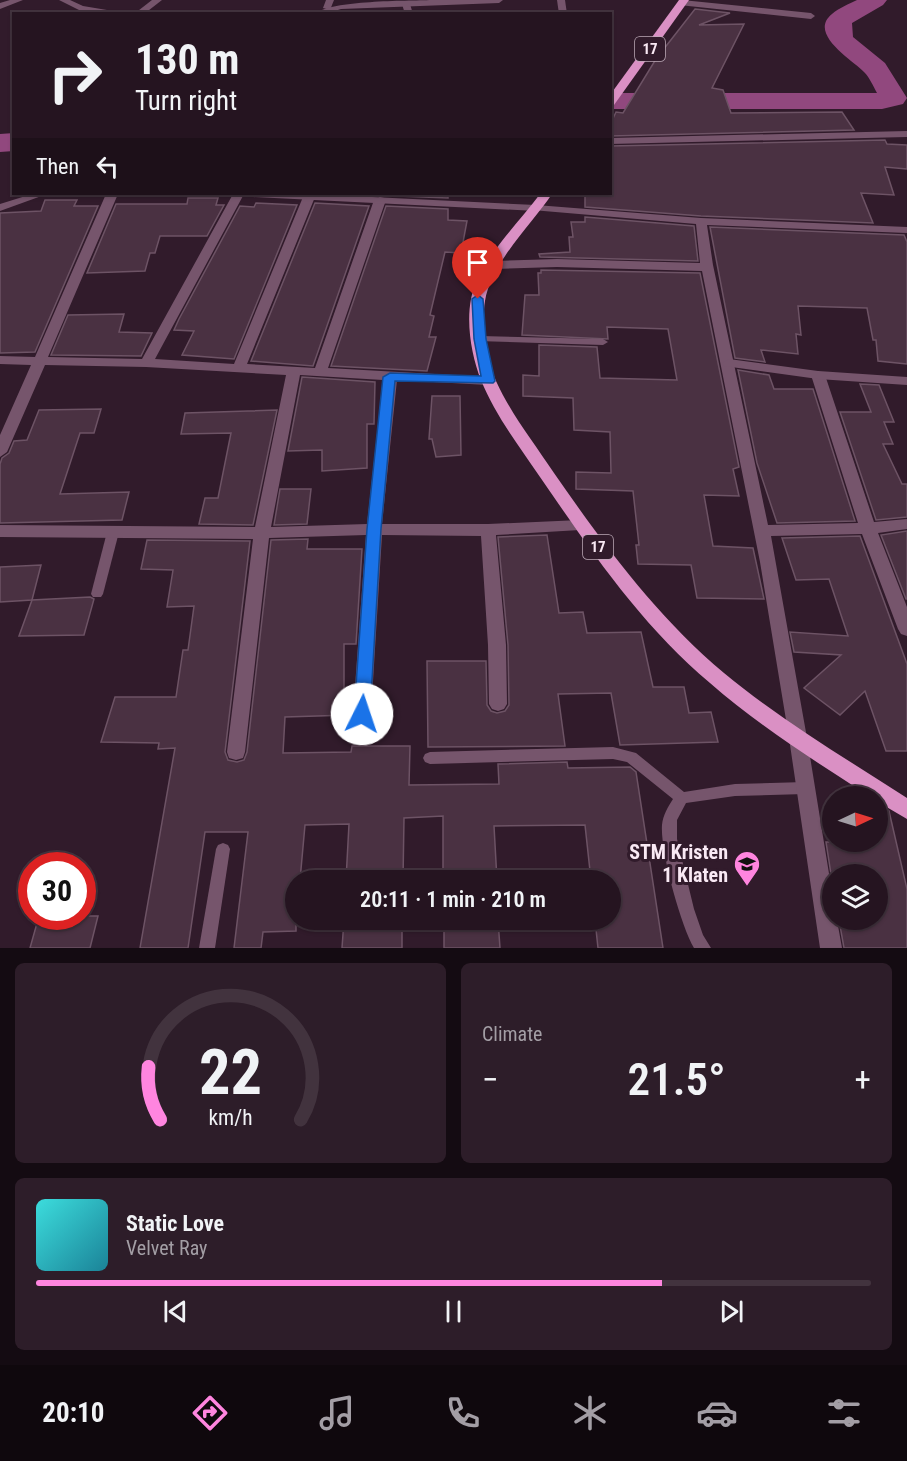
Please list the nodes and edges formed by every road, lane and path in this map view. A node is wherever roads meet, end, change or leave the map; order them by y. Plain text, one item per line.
1 (20, 0) edge
2 (158, 0) edge
3 (499, 0) edge
4 (64, 1) edge
5 (426, 1) edge
6 (683, 2) edge
7 (328, 4) edge
8 (406, 4) junction
9 (0, 6) edge
10 (371, 10) edge
11 (108, 12) edge
12 (141, 12) edge
13 (409, 12) edge
14 (811, 16) dead end
15 (614, 94) edge
16 (907, 134) edge
17 (612, 141) edge
18 (38, 195) edge
19 (112, 195) edge
20 (238, 195) edge
21 (276, 195) edge
22 (299, 196) edge
23 (380, 200) junction
24 (541, 201) edge
25 (0, 207) edge
26 (701, 221) junction
27 (907, 230) edge
28 (495, 265) junction
29 (707, 267) junction
30 (480, 339) junction
31 (603, 342) dead end
32 (0, 360) edge
33 (38, 360) junction
34 (146, 363) junction
35 (729, 363) junction
36 (238, 369) junction
37 (294, 371) junction
38 (320, 373) junction
39 (818, 375) junction
40 (390, 377) junction
41 (489, 381) junction
42 (907, 381) edge
43 (0, 452) edge
44 (907, 524) edge
45 (580, 525) junction
46 (868, 528) junction
47 (374, 529) junction
48 (488, 530) junction
49 (0, 531) edge
50 (761, 531) junction
51 (113, 532) junction
52 (262, 533) junction
53 (97, 594) dead end
54 (907, 629) edge
55 (498, 704) dead end
56 (362, 714) dead end
57 (798, 738) junction
58 (236, 752) dead end
59 (430, 759) dead end
60 (806, 788) junction
61 (682, 798) junction
62 (907, 810) edge
63 (223, 849) dead end
64 (207, 948) edge
65 (703, 948) edge
66 (831, 948) edge

1 - 9 street
2 - 12 street
3 - 5 street
4 - 11 street
5 - 8 street
6 - 14 street
6 - 15 highway, 17
7 - 10 street
8 - 10 street
8 - 13 street
16 - 17 street
18 - 25 street
19 - 33 street
20 - 34 street
21 - 22 street
22 - 23 street
22 - 36 street
23 - 24 street
23 - 38 street
24 - 26 street
24 - 28 highway, 17
26 - 27 street
26 - 29 street
28 - 29 street
28 - 30 highway, 17
29 - 35 street
30 - 31 lane
30 - 41 highway, 17
32 - 33 street
33 - 34 street
33 - 43 street
34 - 36 street
35 - 39 street
35 - 50 street
36 - 37 street
37 - 38 street
37 - 52 street
38 - 40 street
39 - 42 street
39 - 46 street
40 - 41 street
40 - 47 street
41 - 45 highway, 17
44 - 46 street
45 - 48 street
45 - 57 highway, 17
46 - 50 street
46 - 54 street
47 - 48 street
47 - 52 street
47 - 56 street
48 - 55 street
49 - 51 street
50 - 57 street
51 - 52 street
51 - 53 lane
52 - 58 street
57 - 60 street
57 - 62 highway, 17
59 - 61 lane
60 - 61 lane
60 - 66 street
61 - 65 lane
63 - 64 lane

